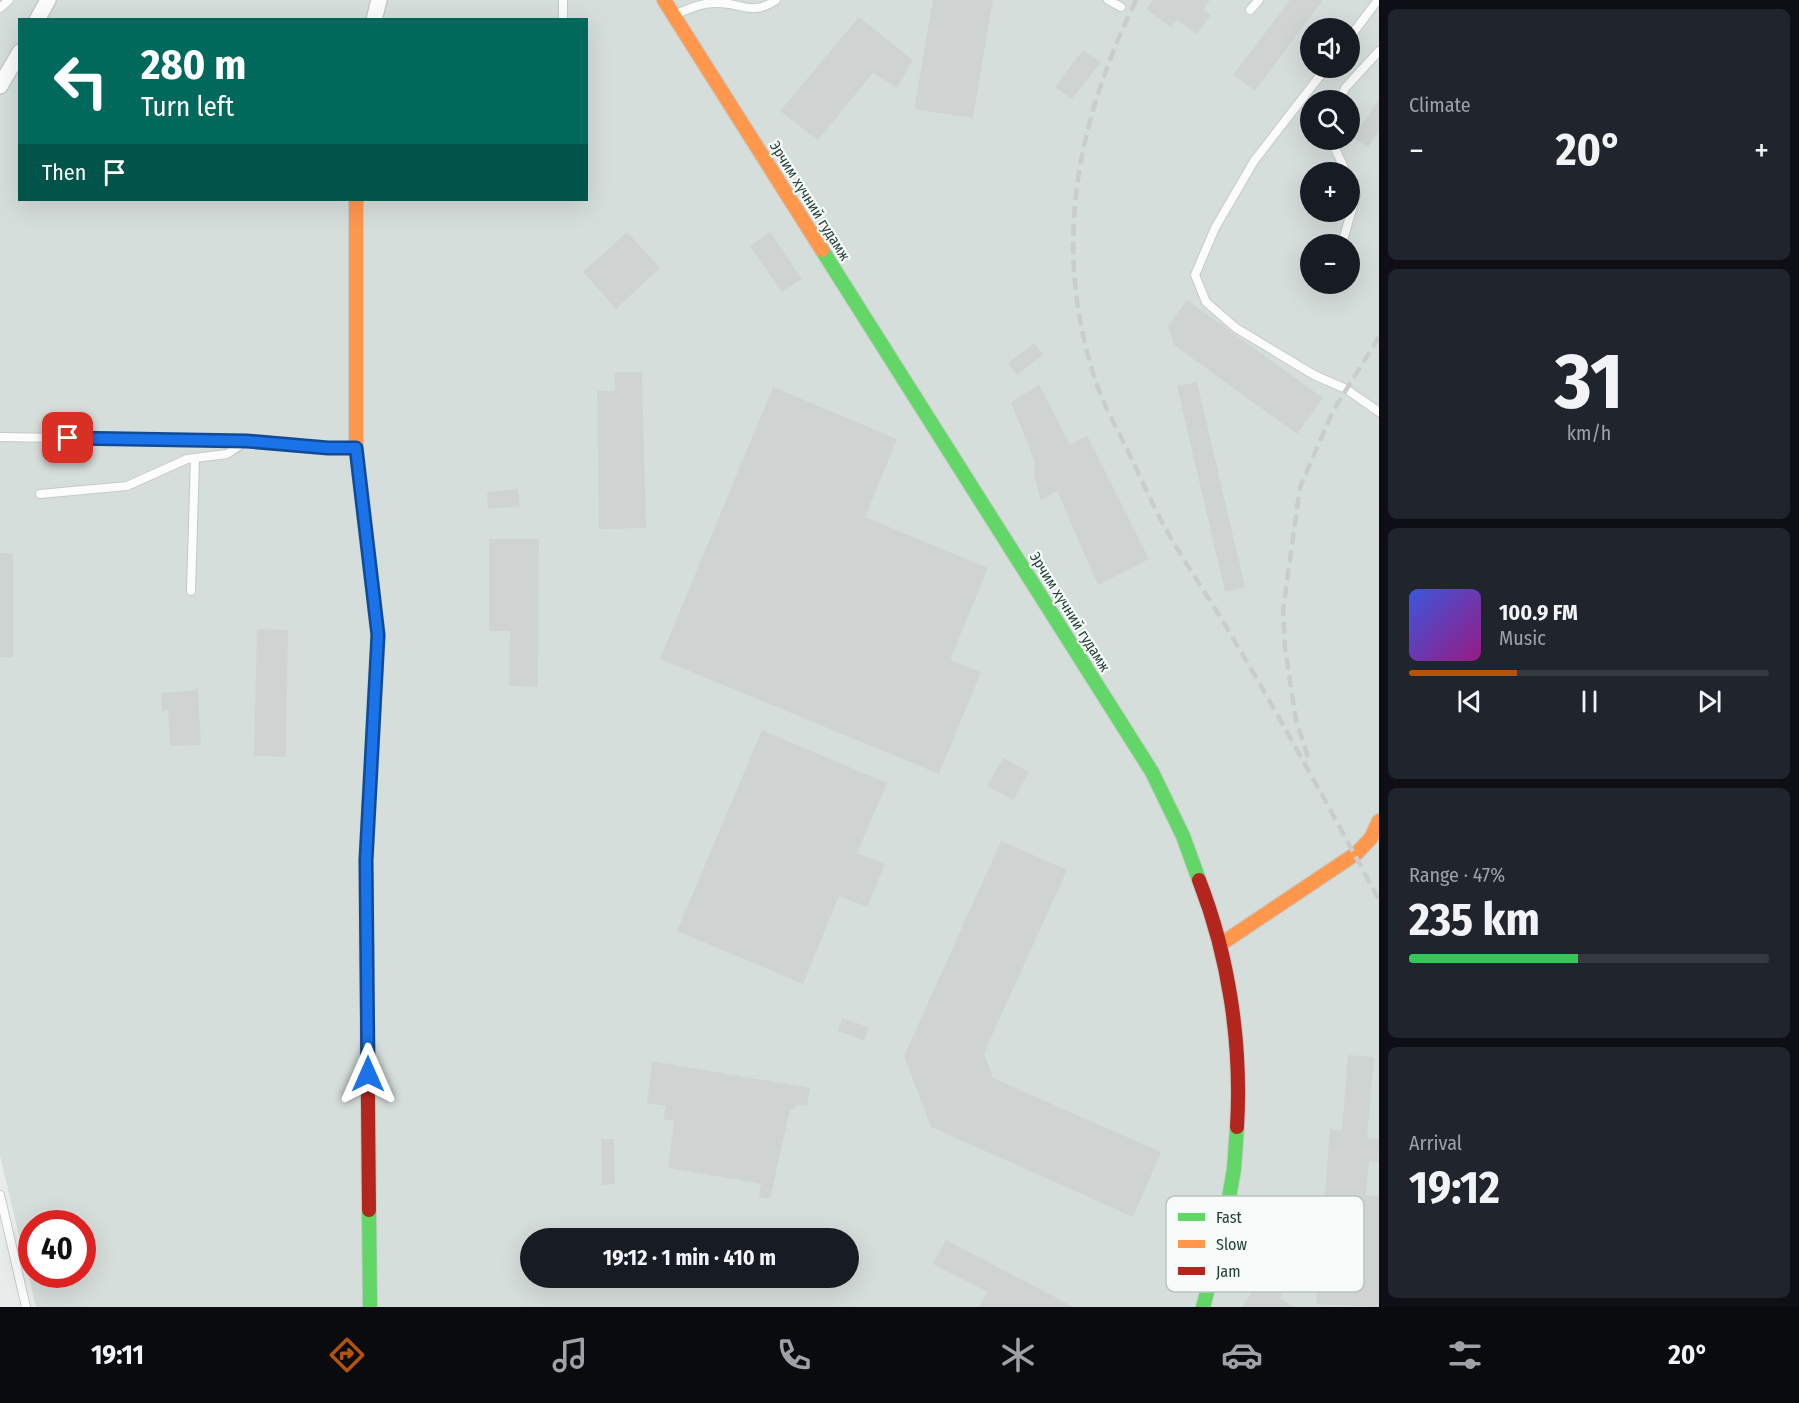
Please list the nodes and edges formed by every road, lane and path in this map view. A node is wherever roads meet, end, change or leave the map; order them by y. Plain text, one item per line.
1 (9, 0) edge
2 (48, 0) edge
3 (379, 0) edge
4 (563, 0) edge
5 (664, 0) edge
6 (776, 0) edge
7 (1108, 0) edge
8 (1259, 0) edge
9 (1378, 0) edge
10 (1121, 7) dead end
11 (0, 8) edge
12 (1250, 10) dead end
13 (673, 15) junction
14 (39, 18) edge
15 (374, 18) edge
16 (563, 18) edge
17 (1360, 24) edge
18 (1379, 51) edge
19 (18, 54) edge
20 (1318, 78) edge
21 (0, 86) edge
22 (1344, 90) edge
23 (356, 201) edge
24 (1379, 412) edge
25 (0, 437) edge
26 (247, 441) junction
27 (356, 448) junction
28 (195, 459) junction
29 (40, 494) dead end
30 (191, 591) dead end
31 (1379, 821) edge
32 (1221, 944) junction
33 (0, 1195) edge
34 (1230, 1196) edge
35 (1208, 1292) edge
36 (26, 1307) edge
37 (370, 1307) edge
38 (1203, 1307) edge

1 - 11 lane
2 - 14 street
3 - 15 street
4 - 16 lane
5 - 13 main road, Эрчим хүчний гудамж
6 - 13 lane
7 - 10 lane
8 - 12 lane
9 - 17 lane
13 - 32 main road, Эрчим хүчний гудамж
18 - 22 lane
19 - 21 street
20 - 24 lane
23 - 27 main road
25 - 26 lane
26 - 27 lane
26 - 28 lane
27 - 37 main road
28 - 29 lane
28 - 30 lane
31 - 32 main road
32 - 34 main road, Эрчим хүчний гудамж
33 - 36 lane
35 - 38 main road, Эрчим хүчний гудамж

